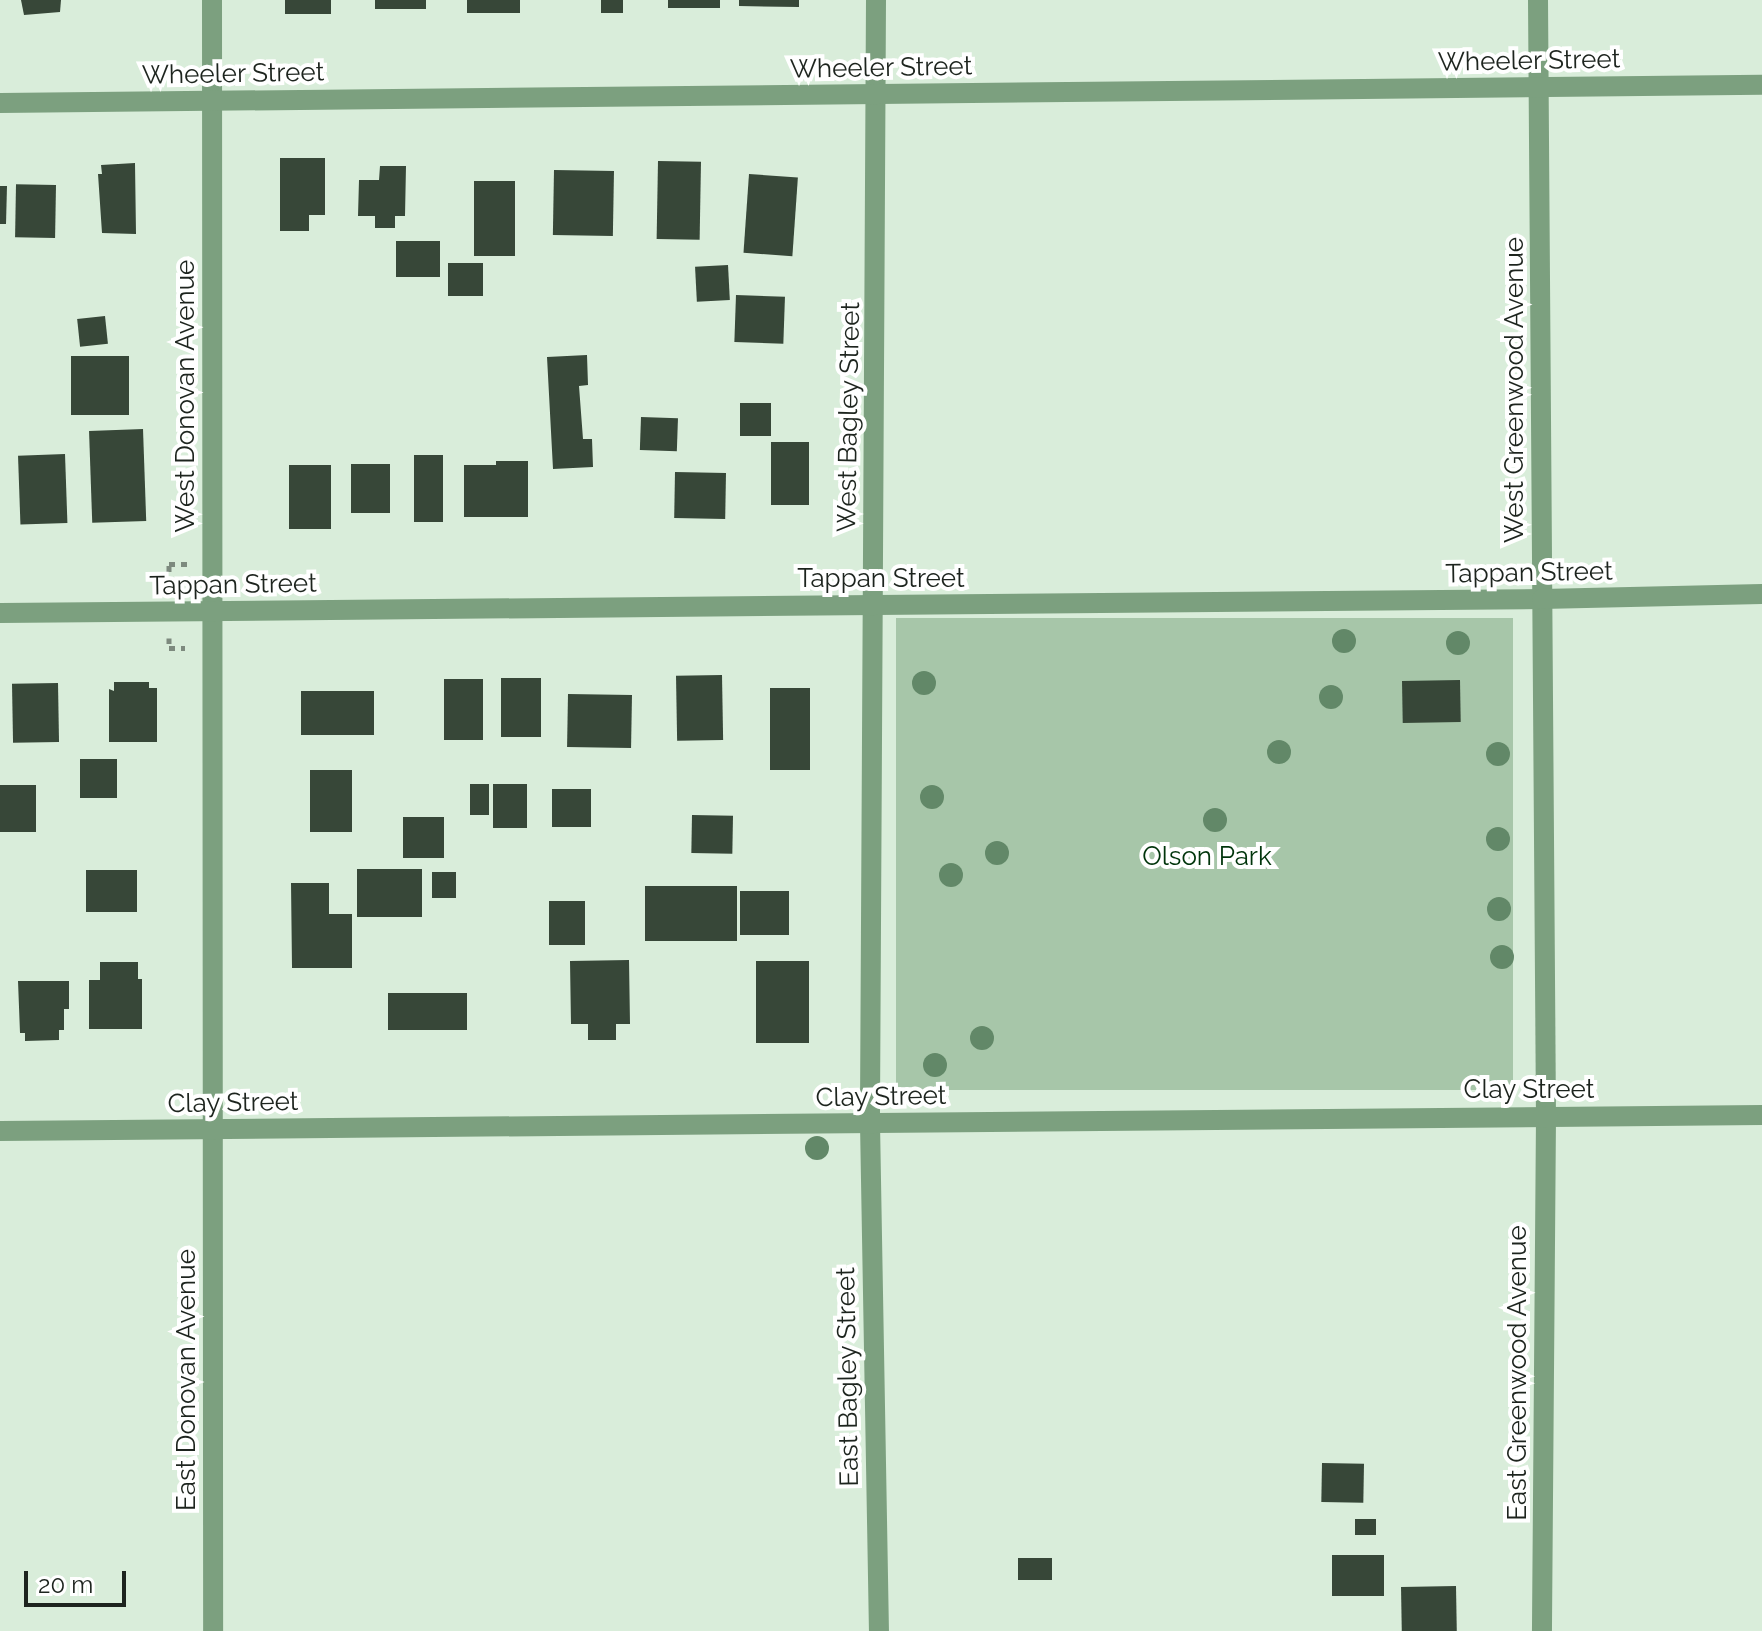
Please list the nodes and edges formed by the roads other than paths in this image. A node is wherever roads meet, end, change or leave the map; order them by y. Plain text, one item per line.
1 (212, 0) edge
2 (876, 0) edge
3 (1538, 0) edge
4 (1762, 85) edge
5 (1539, 87) junction
6 (877, 94) junction
7 (212, 101) junction
8 (0, 103) edge
9 (1762, 594) edge
10 (1542, 599) junction
11 (873, 605) junction
12 (212, 611) junction
13 (0, 613) edge
14 (1762, 1115) edge
15 (1546, 1116) junction
16 (870, 1123) junction
17 (212, 1129) junction
18 (0, 1131) edge
19 (213, 1631) edge
20 (879, 1631) edge
21 (1542, 1631) edge

1 - 7 street, West Donovan Avenue
2 - 6 street, West Bagley Street
3 - 5 street, West Greenwood Avenue
4 - 5 street, Wheeler Street
5 - 6 street, Wheeler Street
5 - 10 street, West Greenwood Avenue
6 - 7 street, Wheeler Street
6 - 11 street, West Bagley Street
7 - 8 street, Wheeler Street
7 - 12 street, West Donovan Avenue
9 - 10 street, Tappan Street
10 - 11 street, Tappan Street
10 - 15 street, West Greenwood Avenue
11 - 12 street, Tappan Street
11 - 16 street, West Bagley Street
12 - 13 street, Tappan Street
12 - 17 street, West Donovan Avenue
14 - 15 street, Clay Street
15 - 16 street, Clay Street
15 - 21 street, East Greenwood Avenue
16 - 17 street, Clay Street
16 - 20 street, East Bagley Street
17 - 18 street, Clay Street
17 - 19 street, East Donovan Avenue

